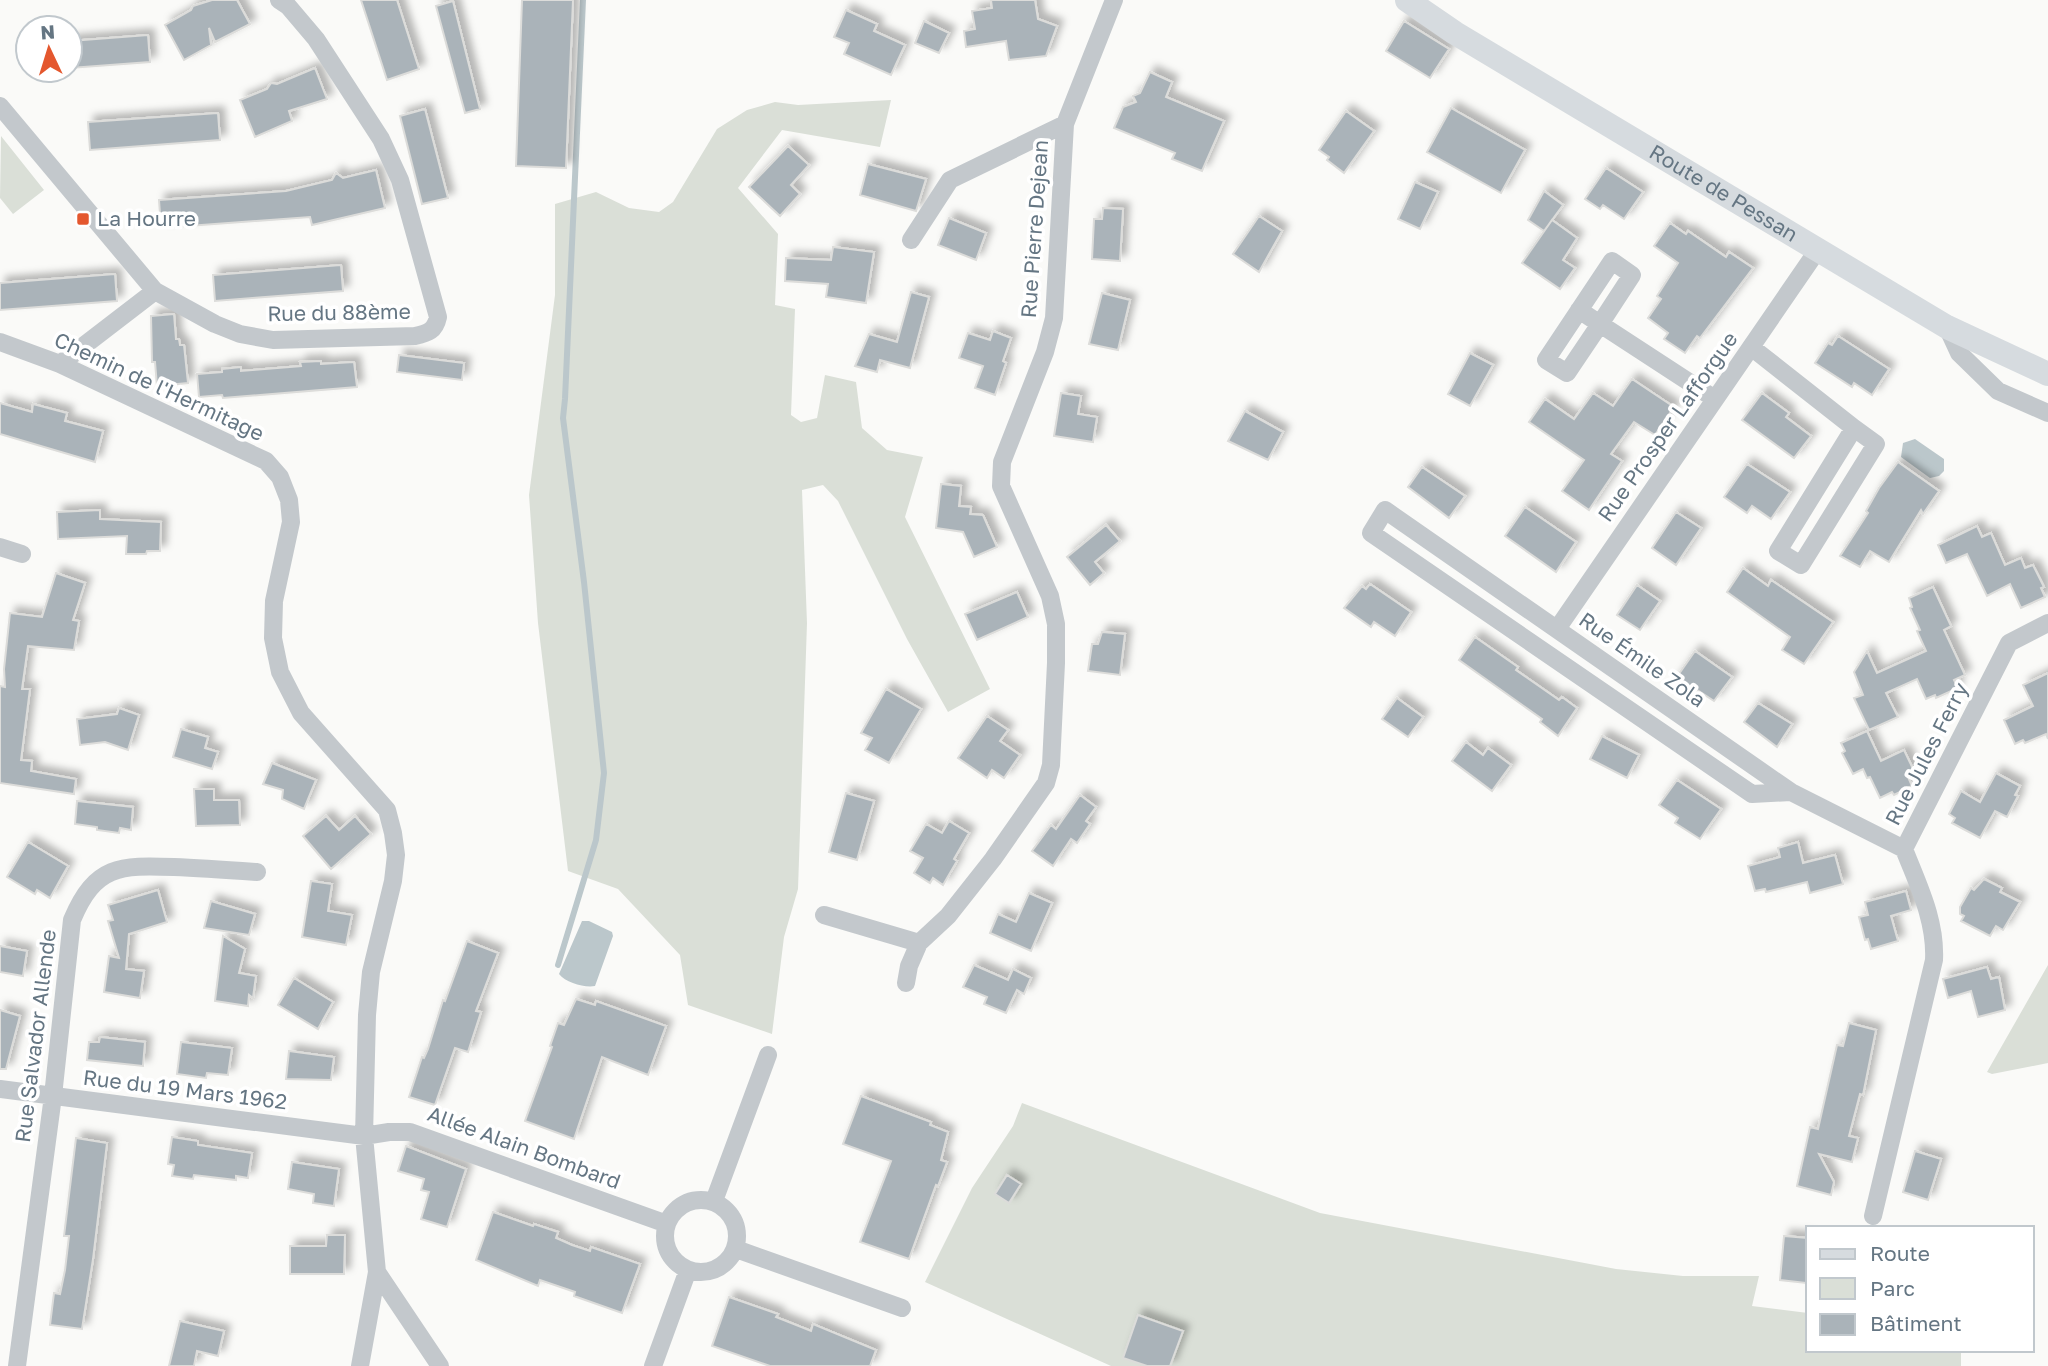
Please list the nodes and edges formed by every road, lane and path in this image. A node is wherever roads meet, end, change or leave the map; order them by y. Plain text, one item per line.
1 (279, 0) edge
2 (1114, 0) edge
3 (1407, 0) edge
4 (0, 106) edge
5 (1065, 124) junction
6 (911, 240) dead end
7 (1817, 251) junction
8 (155, 291) junction
9 (1579, 310) junction
10 (1600, 324) junction
11 (1947, 327) junction
12 (0, 342) edge
13 (1751, 347) junction
14 (60, 364) junction
15 (2048, 374) edge
16 (1715, 399) junction
17 (2048, 413) edge
18 (1854, 428) junction
19 (0, 547) edge
20 (23, 554) dead end
21 (2048, 623) edge
22 (1557, 629) junction
23 (1791, 792) junction
24 (1904, 849) junction
25 (257, 872) dead end
26 (824, 915) dead end
27 (919, 943) junction
28 (906, 983) dead end
29 (768, 1055) dead end
30 (0, 1089) edge
31 (53, 1096) junction
32 (364, 1136) junction
33 (714, 1201) junction
34 (1873, 1216) dead end
35 (667, 1224) junction
36 (736, 1248) junction
37 (688, 1270) junction
38 (377, 1272) junction
39 (902, 1308) dead end
40 (17, 1366) edge
41 (360, 1366) edge
42 (440, 1366) edge
43 (653, 1366) edge

1 - 8 street, Rue du 88ème
2 - 5 street, Rue Pierre Dejean
3 - 7 main road, Route de Pessan
4 - 8 street, Rue du 88ème
5 - 6 street
5 - 27 street, Rue Pierre Dejean
7 - 11 main road, Route de Pessan
7 - 13 street, Rue Prosper Lafforgue
8 - 14 street
9 - 10 street
9 - 10 street
9 - 10 street
10 - 16 street
11 - 15 main road, Route de Pessan
11 - 17 street
12 - 14 street, Chemin de l'Hermitage
13 - 16 street, Rue Prosper Lafforgue
13 - 18 street
14 - 32 street, Chemin de l'Hermitage
16 - 22 street, Rue Prosper Lafforgue
18 - 18 street
19 - 20 street
21 - 24 street, Rue Jules Ferry
22 - 23 street, Rue Émile Zola
22 - 23 street, Rue Émile Zola
23 - 24 street, Rue Émile Zola
24 - 34 street, Rue Jules Ferry
25 - 31 street, Rue Salvador Allende
26 - 27 street
27 - 28 street, Rue Pierre Dejean
29 - 33 street
30 - 31 street, Rue du 19 Mars 1962
31 - 32 street, Rue du 19 Mars 1962
31 - 40 street, Rue Salvador Allende
32 - 35 street, Allée Alain Bombard
32 - 38 street, Chemin de l'Hermitage
33 - 35 street
33 - 36 street
35 - 37 street
36 - 37 street
36 - 39 street
37 - 43 street
38 - 41 street, Chemin de l'Hermitage
38 - 42 street

